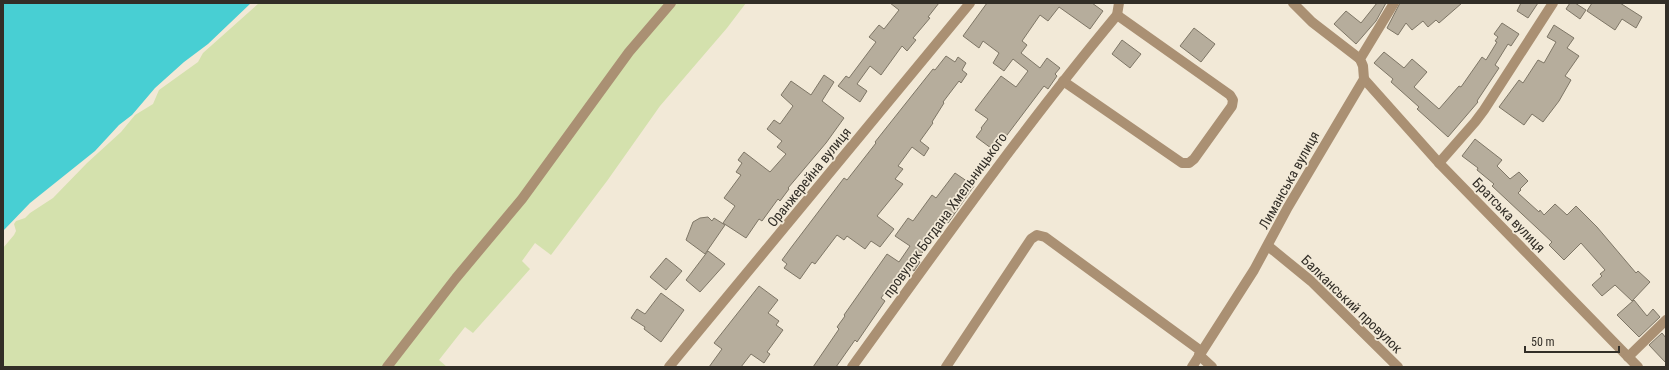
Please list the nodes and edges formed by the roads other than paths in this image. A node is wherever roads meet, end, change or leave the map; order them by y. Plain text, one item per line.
1 (671, 3) edge
2 (970, 3) edge
3 (1119, 3) edge
4 (1293, 3) edge
5 (1394, 3) edge
6 (1553, 3) edge
7 (1117, 15) junction
8 (1360, 59) junction
9 (1364, 79) junction
10 (1063, 81) junction
11 (1439, 163) junction
12 (1268, 246) junction
13 (1666, 320) edge
14 (1200, 353) junction
15 (1628, 357) junction
16 (388, 367) edge
17 (669, 367) edge
18 (852, 367) edge
19 (946, 367) edge
20 (1192, 367) edge
21 (1212, 367) edge
22 (1398, 367) edge
23 (1638, 367) edge

1 - 16 street
2 - 17 street, Оранжерейна вулиця
3 - 7 street, провулок Богдана Хмельницького
4 - 8 street
5 - 8 street
6 - 11 street
7 - 10 street, провулок Богдана Хмельницького
7 - 10 street
8 - 9 street
9 - 11 street, Братська вулиця
9 - 12 street, Лиманська вулиця
10 - 18 street, провулок Богдана Хмельницького
11 - 15 street, Братська вулиця
12 - 14 street, Лиманська вулиця
12 - 22 street, Балканський провулок
13 - 15 street
14 - 19 street
14 - 20 street, Лиманська вулиця
14 - 21 street
15 - 23 street, Братська вулиця

